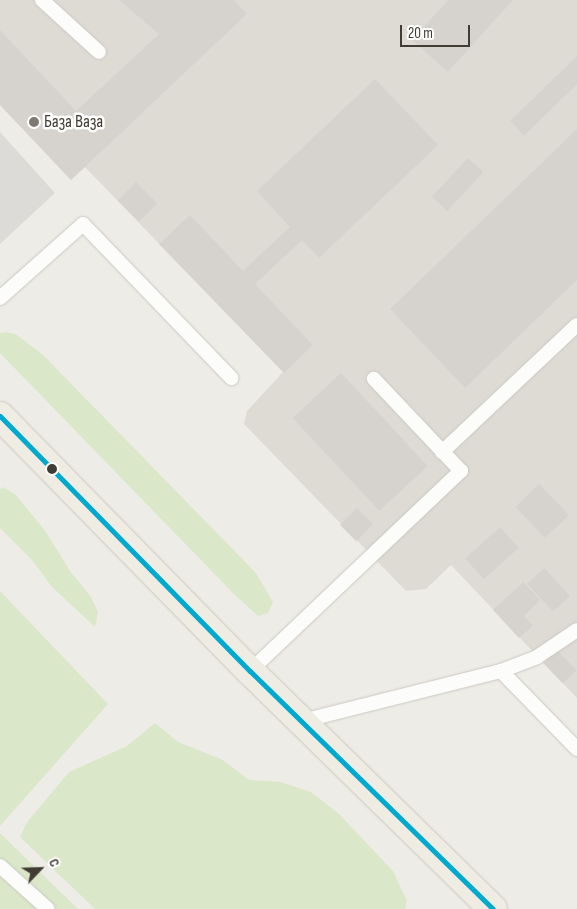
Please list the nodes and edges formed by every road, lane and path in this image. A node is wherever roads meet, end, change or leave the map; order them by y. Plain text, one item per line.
1 (42, 0) edge
2 (99, 52) dead end
3 (0, 298) edge
4 (577, 325) edge
5 (231, 378) dead end
6 (374, 379) dead end
7 (0, 416) edge
8 (442, 452) junction
9 (577, 630) edge
10 (250, 671) junction
11 (501, 671) junction
12 (302, 721) junction
13 (577, 749) edge
14 (0, 866) edge
15 (48, 909) edge
16 (493, 909) edge

1 - 2 lane
3 - 5 lane
4 - 8 lane
6 - 8 lane
7 - 10 main road
8 - 10 lane
9 - 11 lane
10 - 12 main road
11 - 12 lane
11 - 13 lane
12 - 16 main road
14 - 15 lane

